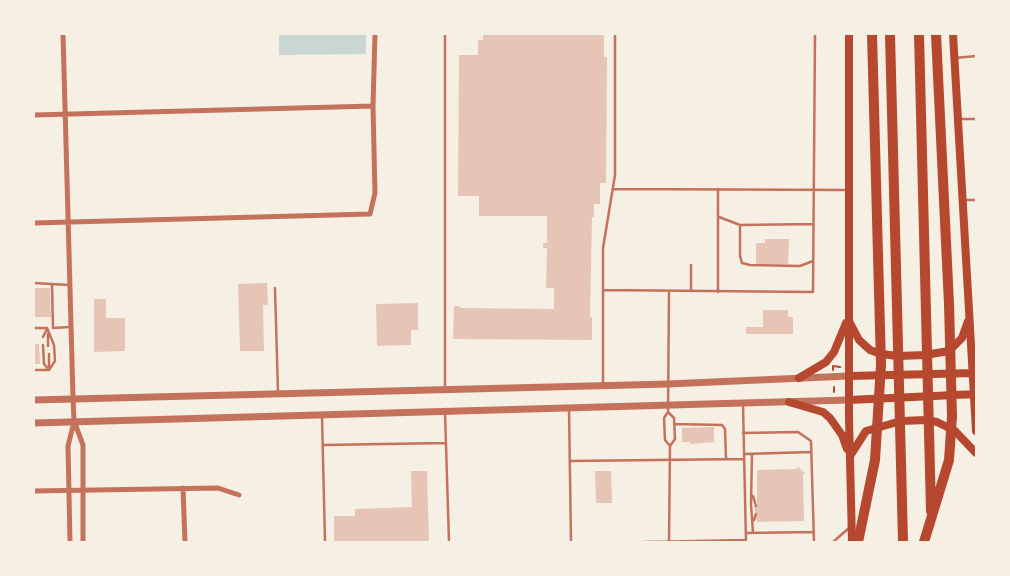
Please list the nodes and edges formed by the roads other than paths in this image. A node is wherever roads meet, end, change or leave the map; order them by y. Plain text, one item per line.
1 (63, 34) edge
2 (376, 34) edge
3 (445, 34) edge
4 (614, 34) edge
5 (815, 34) edge
6 (849, 34) edge
7 (872, 34) edge
8 (890, 34) edge
9 (919, 34) edge
10 (936, 34) edge
11 (953, 34) edge
12 (976, 56) edge
13 (954, 58) junction
14 (373, 106) junction
15 (34, 114) edge
16 (65, 114) junction
17 (976, 119) edge
18 (958, 120) junction
19 (613, 189) junction
20 (718, 189) junction
21 (814, 190) junction
22 (848, 190) junction
23 (963, 200) junction
24 (976, 200) edge
25 (718, 217) junction
26 (69, 222) junction
27 (34, 223) edge
28 (813, 224) junction
29 (740, 225) junction
30 (813, 261) junction
31 (691, 266) dead end
32 (34, 283) edge
33 (70, 284) junction
34 (52, 285) junction
35 (275, 288) dead end
36 (603, 290) junction
37 (669, 291) junction
38 (691, 291) junction
39 (718, 292) junction
40 (973, 306) edge
41 (970, 315) junction
42 (848, 319) junction
43 (34, 328) edge
44 (47, 328) junction
45 (53, 328) junction
46 (71, 328) junction
47 (43, 337) dead end
48 (43, 345) dead end
49 (48, 346) dead end
50 (974, 346) edge
51 (49, 354) dead end
52 (34, 370) edge
53 (49, 370) junction
54 (975, 373) edge
55 (848, 376) junction
56 (800, 378) junction
57 (603, 384) junction
58 (668, 384) junction
59 (445, 388) junction
60 (278, 393) junction
61 (976, 394) edge
62 (73, 398) junction
63 (34, 400) edge
64 (849, 400) junction
65 (789, 402) junction
66 (743, 403) junction
67 (569, 408) junction
68 (668, 409) junction
69 (445, 412) junction
70 (322, 415) junction
71 (74, 422) junction
72 (34, 423) edge
73 (675, 424) junction
74 (976, 432) edge
75 (743, 433) junction
76 (446, 442) junction
77 (323, 445) junction
78 (670, 446) junction
79 (811, 452) junction
80 (976, 453) edge
81 (744, 454) junction
82 (752, 454) junction
83 (850, 456) junction
84 (726, 459) junction
85 (744, 459) junction
86 (670, 460) junction
87 (570, 462) junction
88 (183, 488) junction
89 (68, 490) junction
90 (81, 490) junction
91 (34, 491) edge
92 (753, 492) junction
93 (239, 495) dead end
94 (756, 506) dead end
95 (756, 514) dead end
96 (753, 521) junction
97 (851, 524) junction
98 (814, 532) junction
99 (746, 533) junction
100 (753, 533) junction
101 (746, 541) edge
102 (70, 542) edge
103 (83, 542) edge
104 (185, 542) edge
105 (324, 542) edge
106 (449, 542) edge
107 (571, 542) edge
108 (645, 542) edge
109 (669, 542) edge
110 (814, 542) edge
111 (833, 542) edge
112 (852, 542) edge
113 (858, 542) edge
114 (903, 542) edge
115 (924, 542) edge
116 (932, 542) edge

1 - 16 street
2 - 14 street
3 - 59 lane
4 - 19 lane
5 - 21 lane
6 - 22 main road
7 - 113 highway
8 - 114 highway
9 - 116 highway
10 - 115 highway
11 - 13 main road
12 - 13 lane
13 - 18 main road
14 - 16 street
14 - 26 street
15 - 16 street
16 - 26 street
17 - 18 lane
18 - 23 main road
19 - 20 lane
19 - 36 lane
20 - 21 lane
20 - 25 lane
21 - 22 lane
21 - 28 lane
22 - 42 main road
23 - 24 lane
23 - 40 main road
25 - 29 lane
25 - 39 lane
26 - 27 street
26 - 33 street
28 - 29 lane
28 - 30 lane
29 - 30 lane
30 - 39 lane
31 - 38 lane
32 - 34 lane
33 - 34 lane
33 - 46 street
34 - 45 lane
35 - 60 lane
36 - 37 lane
36 - 57 lane
37 - 38 lane
37 - 58 lane
38 - 39 lane
40 - 41 main road
41 - 42 main road
41 - 50 main road
42 - 55 main road
42 - 56 main road
43 - 44 lane
44 - 45 lane
44 - 47 lane
44 - 49 lane
44 - 53 lane
45 - 46 lane
46 - 62 street
48 - 53 lane
50 - 54 main road
51 - 53 lane
52 - 53 lane
54 - 55 main road
54 - 61 main road
55 - 56 street
55 - 64 main road
56 - 58 street
57 - 58 street
57 - 59 street
58 - 68 lane
59 - 60 street
60 - 62 street
61 - 64 main road
61 - 74 main road
62 - 63 street
62 - 71 street
64 - 65 street
64 - 83 main road
65 - 66 street
65 - 83 main road
66 - 68 street
66 - 75 lane
67 - 68 street
67 - 69 street
67 - 87 lane
68 - 73 lane
68 - 78 lane
69 - 70 street
69 - 76 lane
70 - 71 street
70 - 77 lane
71 - 72 street
71 - 89 street
71 - 90 street
73 - 78 lane
73 - 84 lane
75 - 79 lane
75 - 81 lane
76 - 77 lane
76 - 106 lane
77 - 105 lane
78 - 86 lane
79 - 82 lane
79 - 98 lane
80 - 83 main road
81 - 82 lane
81 - 85 lane
82 - 92 lane
83 - 97 main road
84 - 85 lane
84 - 86 lane
85 - 99 lane
86 - 87 lane
86 - 109 lane
87 - 107 lane
88 - 90 street
88 - 93 street
88 - 104 street
89 - 90 street
89 - 91 street
89 - 102 street
90 - 103 street
92 - 94 lane
92 - 96 lane
95 - 96 lane
96 - 100 lane
97 - 111 lane
97 - 112 main road
98 - 100 lane
98 - 110 lane
99 - 100 lane
99 - 101 lane
101 - 109 lane
108 - 109 lane

